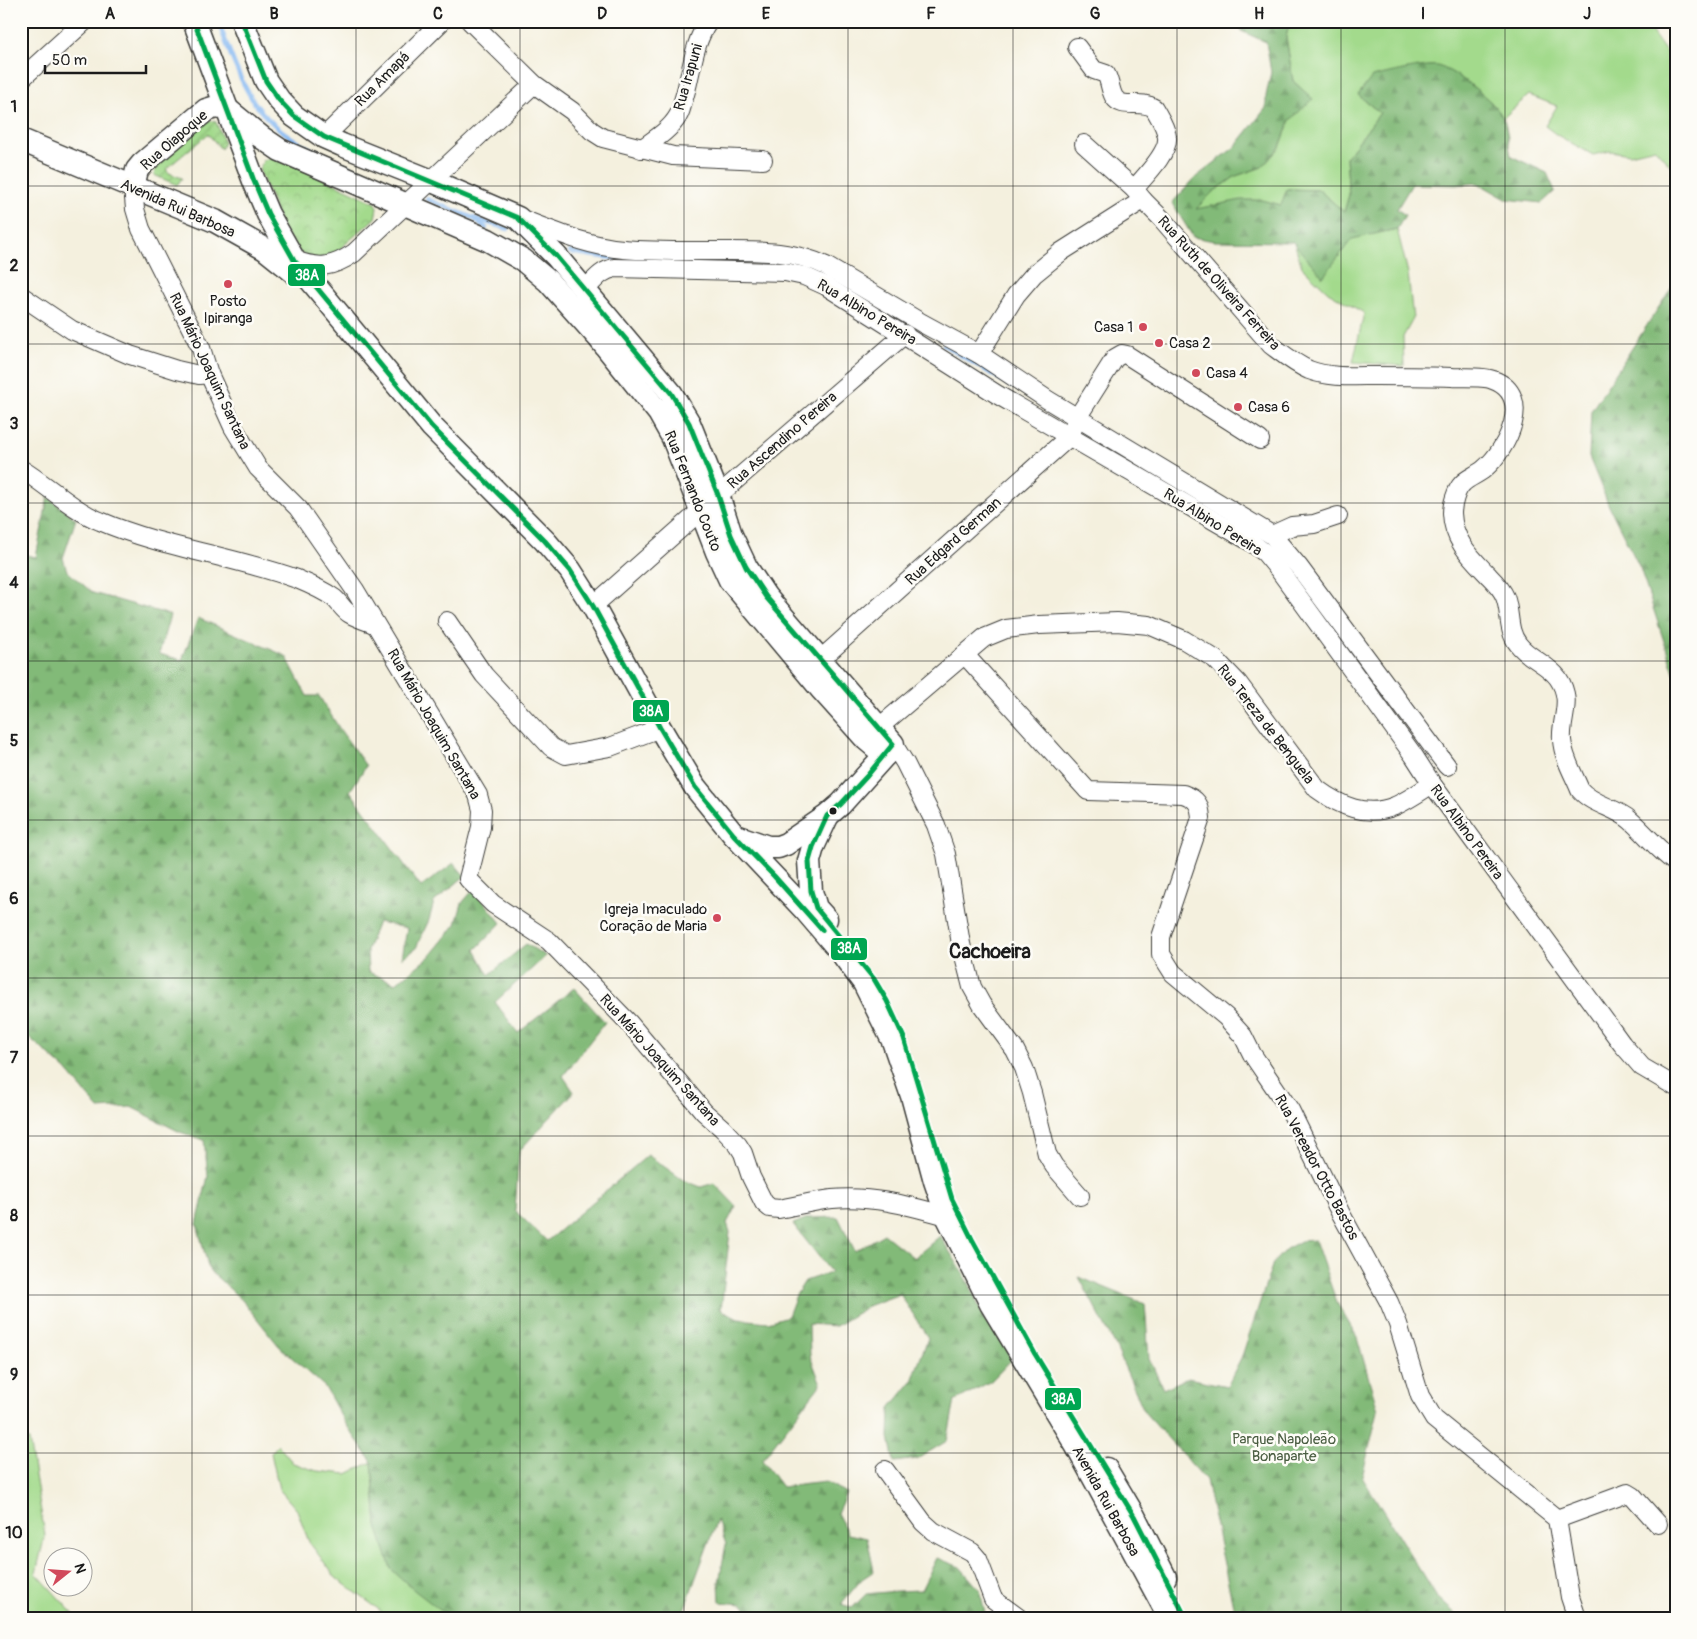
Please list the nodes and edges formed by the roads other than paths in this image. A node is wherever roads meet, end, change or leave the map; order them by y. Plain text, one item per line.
1 (85, 21) edge
2 (194, 21) edge
3 (242, 21) edge
4 (442, 21) edge
5 (470, 21) edge
6 (709, 21) edge
7 (1077, 47) dead end
8 (21, 79) edge
9 (534, 84) junction
10 (226, 109) junction
11 (324, 137) junction
12 (21, 140) edge
13 (1084, 144) dead end
14 (641, 149) junction
15 (280, 150) junction
16 (374, 158) junction
17 (763, 160) dead end
18 (254, 181) junction
19 (432, 181) junction
20 (133, 187) junction
21 (1139, 195) junction
22 (405, 205) junction
23 (518, 218) junction
24 (289, 252) junction
25 (584, 291) junction
26 (323, 296) junction
27 (23, 297) dead end
28 (905, 334) junction
29 (984, 366) junction
30 (209, 374) junction
31 (998, 395) junction
32 (1074, 427) junction
33 (1260, 440) dead end
34 (21, 469) edge
35 (710, 502) junction
36 (1338, 516) dead end
37 (1272, 535) junction
38 (593, 606) junction
39 (447, 621) dead end
40 (374, 624) junction
41 (965, 655) junction
42 (821, 659) junction
43 (660, 728) junction
44 (886, 745) junction
45 (1446, 766) dead end
46 (1432, 784) junction
47 (827, 816) junction
48 (734, 834) junction
49 (1676, 863) edge
50 (1676, 1087) edge
51 (1080, 1196) dead end
52 (947, 1216) junction
53 (885, 1470) dead end
54 (1557, 1519) junction
55 (1658, 1524) dead end
56 (1019, 1618) edge
57 (1170, 1618) edge
58 (1186, 1618) edge
59 (1577, 1618) edge

1 - 8 street
2 - 10 main road, Avenida Rui Barbosa
3 - 11 main road, Rua Fernando Couto
4 - 11 street, Rua Amapá
5 - 9 street
6 - 14 street, Rua Irapuni
7 - 21 street
9 - 14 street
9 - 19 street
10 - 15 main road, Rua Fernando Couto
10 - 18 main road, Avenida Rui Barbosa
10 - 20 main road, Rua Oiapoque
11 - 16 main road, Rua Fernando Couto
12 - 20 main road, Avenida Rui Barbosa
13 - 21 street, Rua Ruth de Oliveira Ferreira
14 - 17 street
15 - 18 main road
15 - 22 main road, Rua Fernando Couto
16 - 19 main road, Rua Fernando Couto
16 - 22 main road
18 - 24 main road, Avenida Rui Barbosa
19 - 22 street
19 - 23 main road, Rua Fernando Couto
20 - 26 main road, Avenida Rui Barbosa
20 - 30 street, Rua Mário Joaquim Santana
21 - 29 street
21 - 49 street, Rua Ruth de Oliveira Ferreira
22 - 24 street
22 - 35 main road, Rua Fernando Couto
23 - 25 main road, Rua Fernando Couto
23 - 29 street, Rua Albino Pereira
24 - 26 main road, Avenida Rui Barbosa
25 - 28 street, Rua Albino Pereira
25 - 35 main road, Rua Fernando Couto
26 - 38 main road, Avenida Rui Barbosa
27 - 30 street
28 - 31 street, Rua Albino Pereira
28 - 35 street, Rua Ascendino Pereira
29 - 31 street
29 - 32 street, Rua Albino Pereira
30 - 40 street, Rua Mário Joaquim Santana
31 - 32 street, Rua Albino Pereira
32 - 33 street, Rua Edgard German
32 - 37 street, Rua Albino Pereira
32 - 42 street, Rua Edgard German
32 - 46 street, Rua Albino Pereira
34 - 40 street
35 - 38 street, Rua Ascendino Pereira
35 - 42 main road, Rua Fernando Couto
35 - 44 main road, Rua Fernando Couto
36 - 37 street
37 - 45 street, Rua Albino Pereira
38 - 43 main road, Avenida Rui Barbosa
39 - 43 street
40 - 52 street, Rua Mário Joaquim Santana
41 - 44 street, Rua Tereza de Benguela
41 - 46 street, Rua Tereza de Benguela
41 - 54 street, Rua Vereador Otto Bastos
42 - 44 main road, Rua Fernando Couto
43 - 48 main road, Avenida Rui Barbosa
44 - 47 main road
44 - 51 street
46 - 50 street, Rua Albino Pereira
47 - 48 main road
47 - 58 main road, Avenida Rui Barbosa
48 - 52 main road, Avenida Rui Barbosa
52 - 57 main road, Avenida Rui Barbosa
53 - 56 street
54 - 55 street
54 - 59 street

